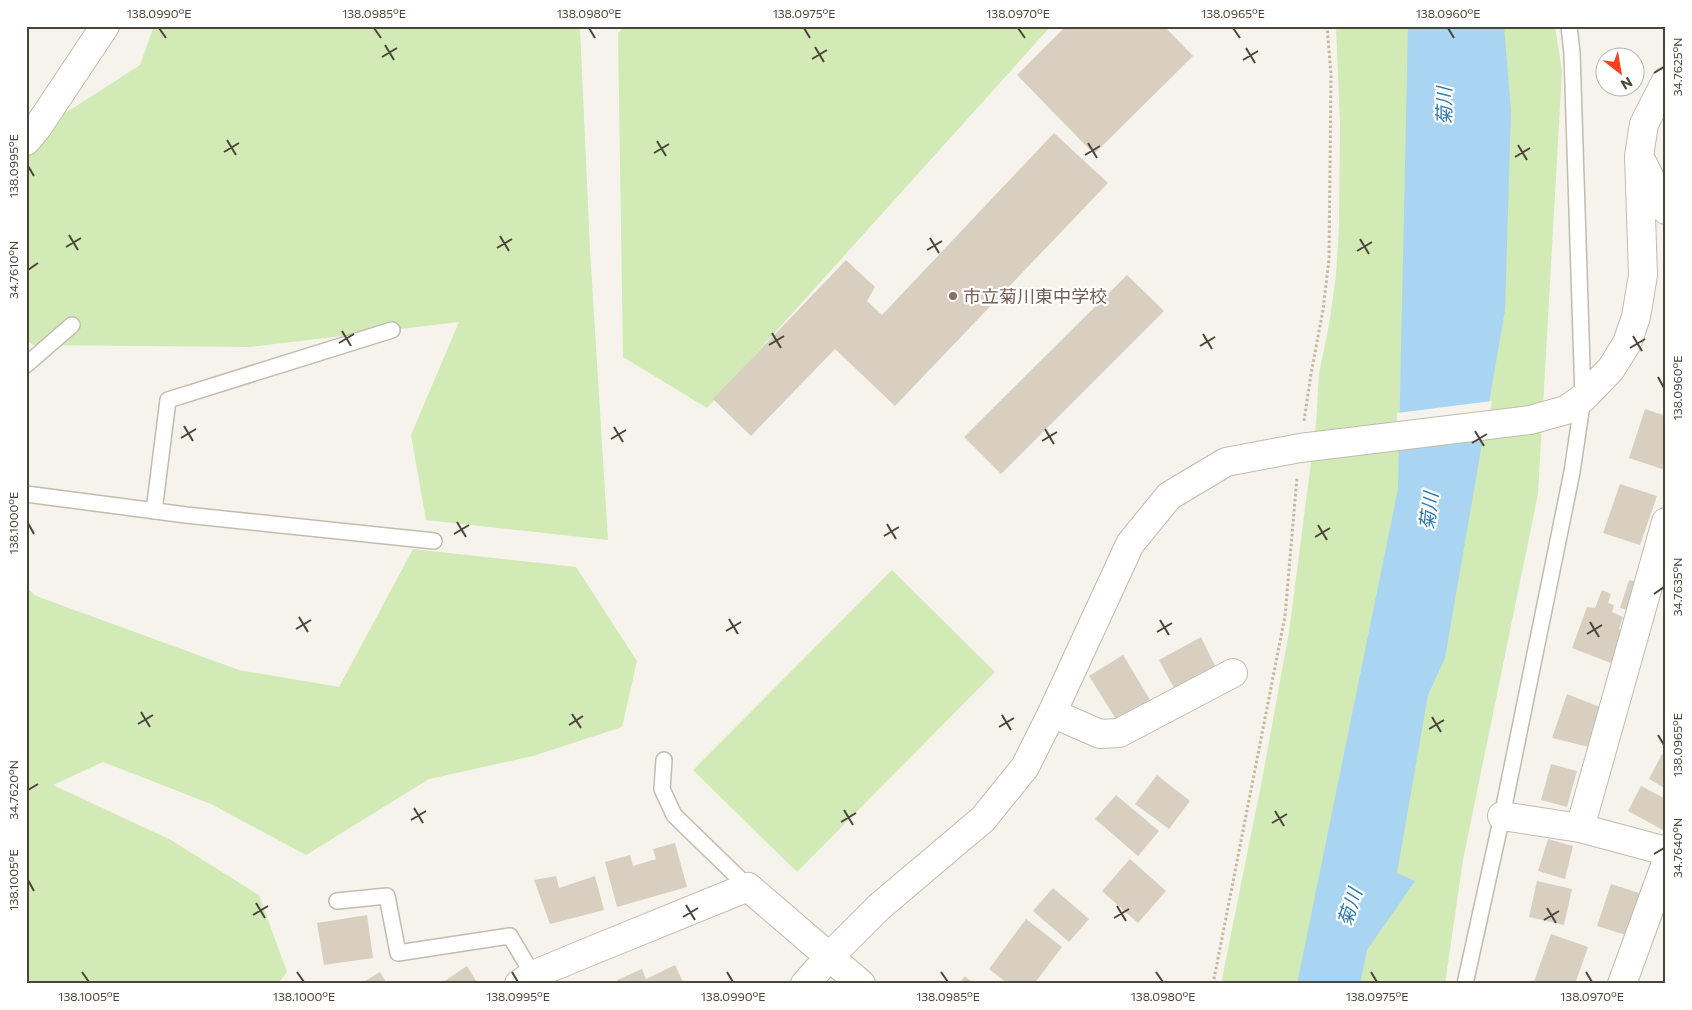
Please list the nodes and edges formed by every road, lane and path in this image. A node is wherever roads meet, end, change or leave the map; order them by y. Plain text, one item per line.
1 (105, 26) edge
2 (1327, 26) edge
3 (1569, 26) edge
4 (1666, 81) edge
5 (28, 136) edge
6 (1639, 156) junction
7 (1666, 210) edge
8 (72, 325) dead end
9 (392, 330) dead end
10 (26, 365) edge
11 (1575, 404) junction
12 (1306, 447) junction
13 (26, 494) edge
14 (154, 511) junction
15 (1666, 522) edge
16 (434, 541) dead end
17 (1233, 673) dead end
18 (1052, 713) junction
19 (664, 760) dead end
20 (1502, 816) junction
21 (1580, 828) junction
22 (1666, 851) edge
23 (1666, 864) edge
24 (748, 887) junction
25 (337, 901) dead end
26 (830, 956) junction
27 (526, 979) edge
28 (805, 984) edge
29 (861, 984) edge
30 (1213, 984) edge
31 (1465, 984) edge
32 (1622, 984) edge

1 - 5 street
2 - 12 path
3 - 11 lane
4 - 6 street
6 - 7 street
6 - 11 street
8 - 10 lane
9 - 14 lane
11 - 12 street
11 - 20 lane
12 - 18 street
12 - 30 path
13 - 14 lane
14 - 16 lane
15 - 21 street
17 - 18 street
18 - 26 street
19 - 24 lane
20 - 21 street
20 - 31 lane
21 - 22 street
23 - 32 street
24 - 26 street
24 - 27 street
25 - 27 lane
26 - 28 street
26 - 29 street

